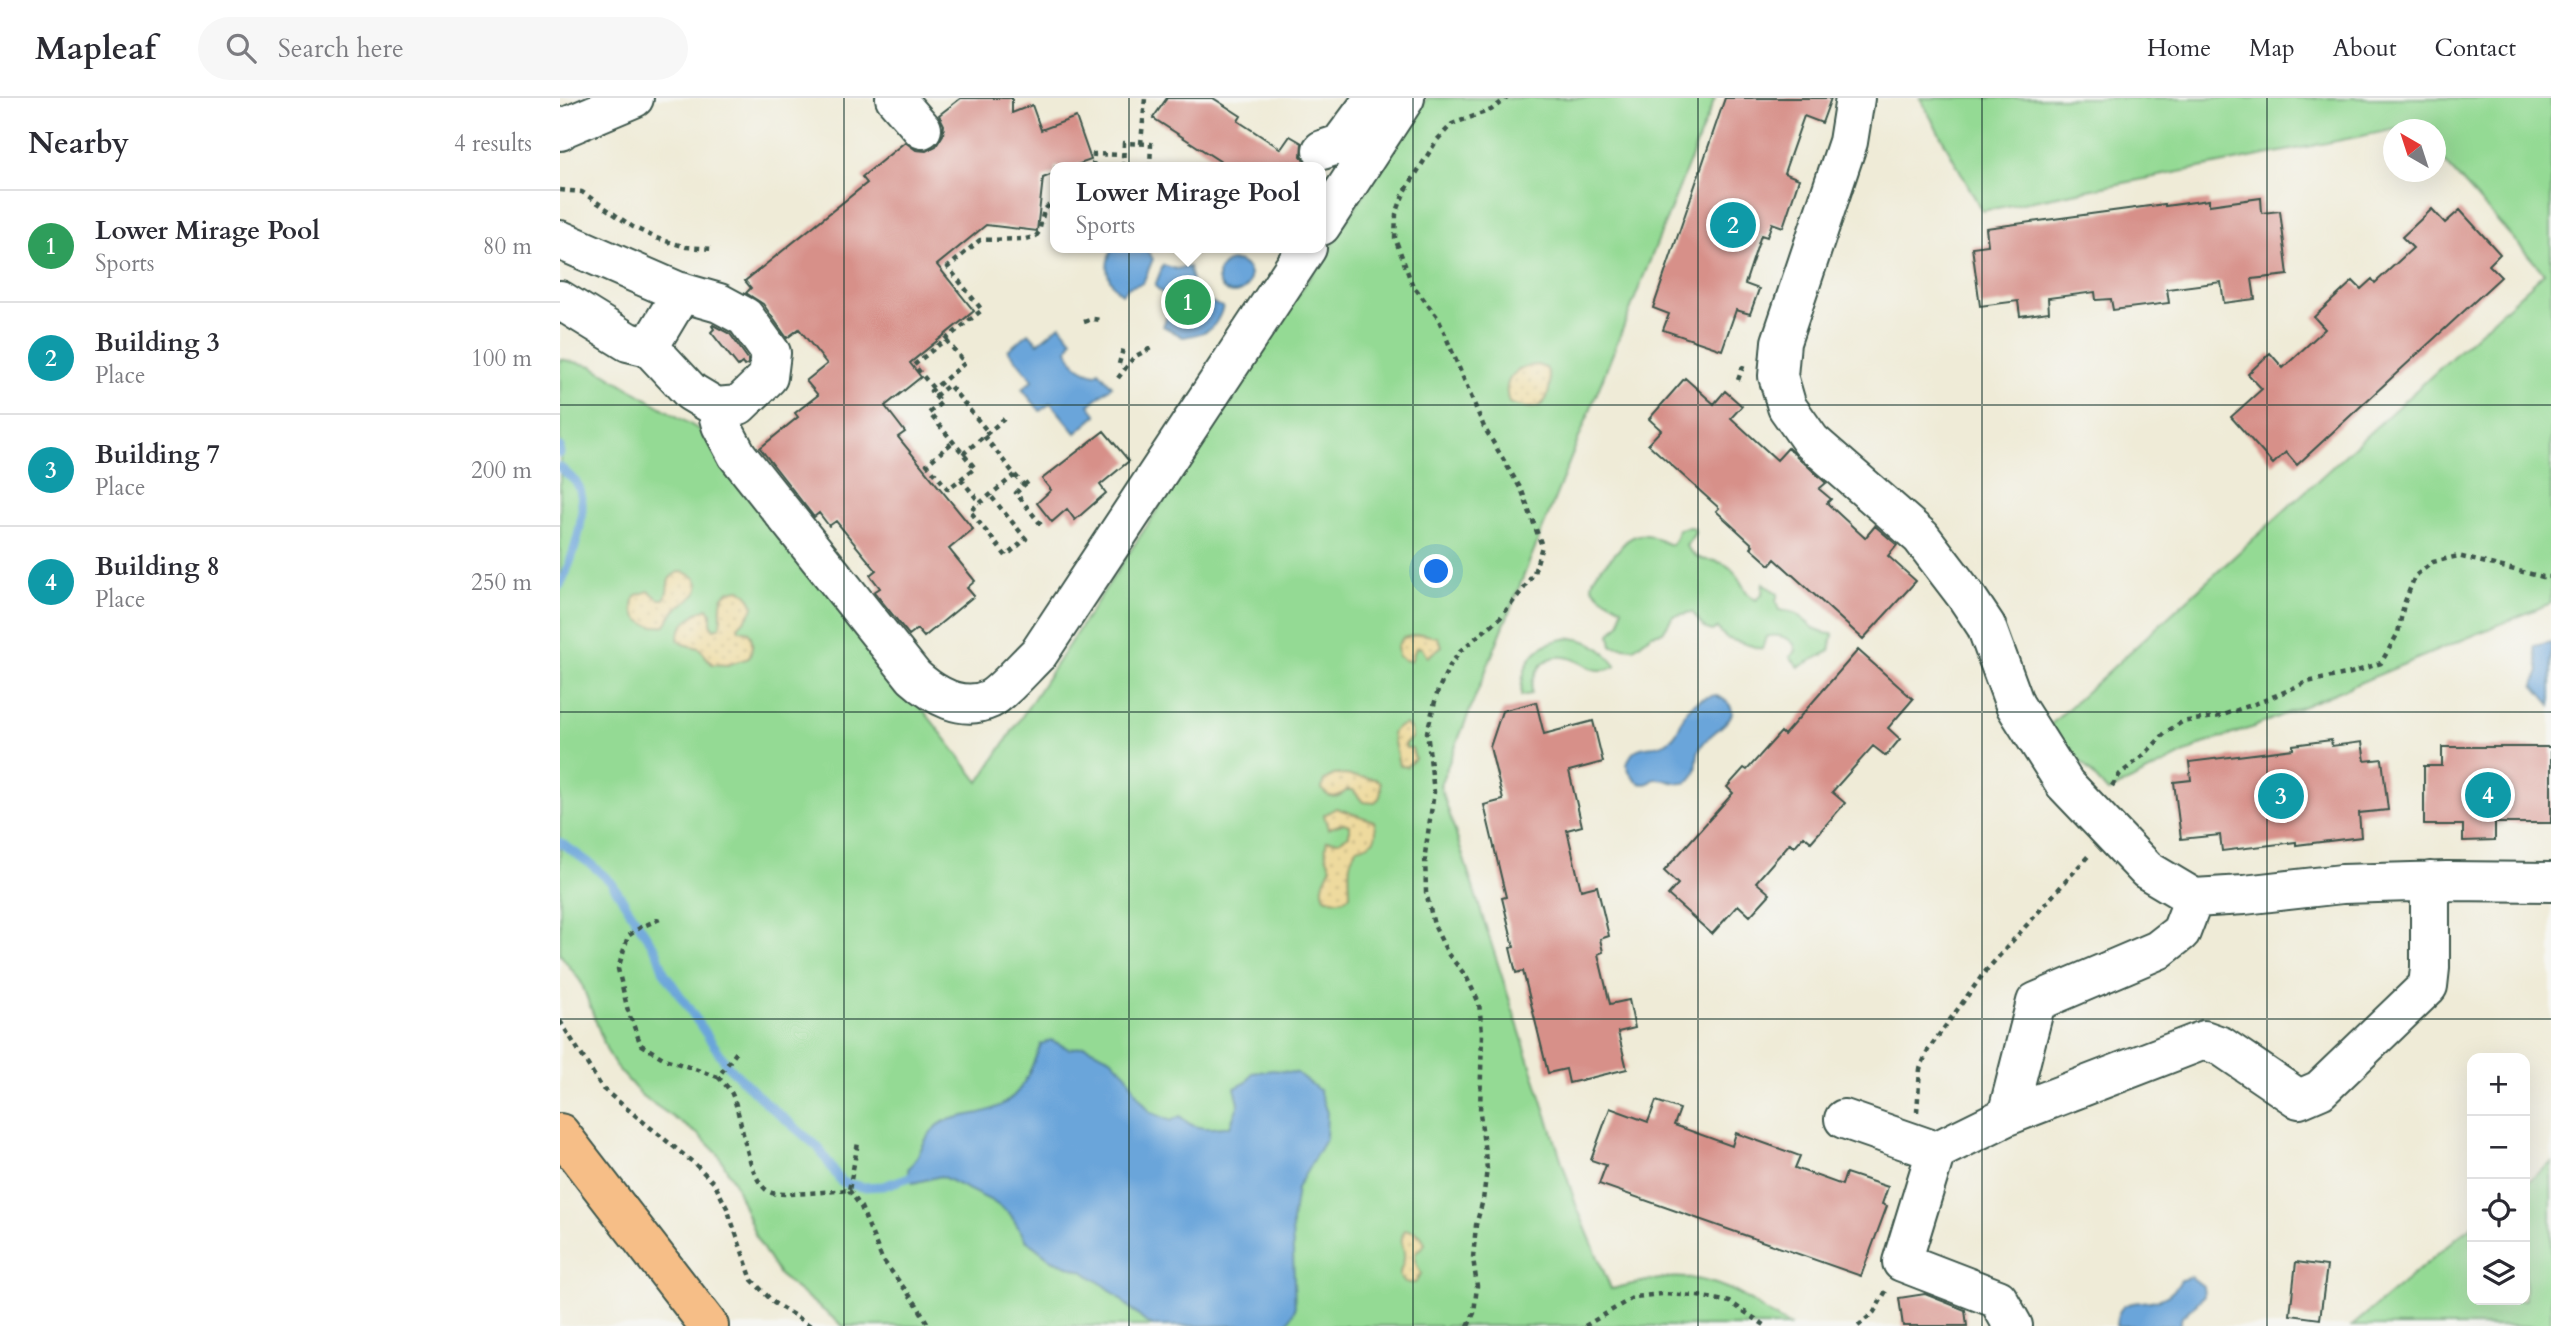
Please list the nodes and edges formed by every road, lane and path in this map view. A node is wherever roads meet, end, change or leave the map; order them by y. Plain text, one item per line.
1 (634, 98) edge
2 (895, 98) edge
3 (1145, 98) edge
4 (1507, 98) edge
5 (1855, 98) edge
6 (1401, 105) edge
7 (922, 129) dead end
8 (560, 131) edge
9 (1142, 144) junction
10 (1322, 150) dead end
11 (1123, 155) junction
12 (1093, 162) edge
13 (1123, 162) edge
14 (1150, 162) edge
15 (560, 190) edge
16 (1050, 205) edge
17 (1326, 218) edge
18 (560, 240) edge
19 (713, 249) dead end
20 (1304, 253) edge
21 (682, 292) junction
22 (560, 300) edge
23 (1101, 320) dead end
24 (1084, 322) dead end
25 (946, 340) junction
26 (649, 347) junction
27 (1151, 348) dead end
28 (1124, 349) dead end
29 (1119, 364) dead end
30 (1118, 378) dead end
31 (933, 388) junction
32 (935, 396) junction
33 (716, 407) junction
34 (1004, 419) dead end
35 (986, 434) junction
36 (953, 442) junction
37 (963, 454) junction
38 (1015, 475) junction
39 (961, 479) junction
40 (1031, 480) dead end
41 (1024, 485) junction
42 (990, 495) junction
43 (980, 503) junction
44 (1042, 526) dead end
45 (2551, 577) edge
46 (2103, 824) junction
47 (2430, 881) junction
48 (2551, 882) edge
49 (2194, 898) junction
50 (660, 919) dead end
51 (560, 1021) edge
52 (739, 1049) dead end
53 (718, 1077) junction
54 (2007, 1116) junction
55 (1844, 1119) dead end
56 (560, 1133) edge
57 (859, 1143) dead end
58 (1927, 1148) junction
59 (849, 1190) junction
60 (1902, 1262) junction
61 (709, 1326) edge
62 (811, 1326) edge
63 (929, 1326) edge
64 (1468, 1326) edge
65 (1585, 1326) edge
66 (1766, 1326) edge
67 (1858, 1326) edge
68 (2013, 1326) edge

1 - 8 lane
2 - 7 lane
3 - 9 path
4 - 64 path
5 - 46 lane
6 - 10 lane
6 - 17 lane
9 - 11 path
9 - 14 path
11 - 12 path
11 - 13 path
15 - 19 path
16 - 25 path
18 - 21 lane
20 - 33 lane
21 - 26 lane
21 - 33 lane
22 - 26 lane
23 - 24 path
25 - 31 path
25 - 31 path
26 - 33 lane
27 - 30 path
28 - 29 path
31 - 32 path
32 - 35 path
32 - 36 path
34 - 35 path
35 - 37 path
35 - 38 path
36 - 37 path
36 - 39 path
37 - 39 path
38 - 41 path
38 - 42 path
39 - 43 path
40 - 41 path
41 - 44 path
42 - 43 path
42 - 43 path
45 - 46 path
46 - 49 lane
46 - 58 path
47 - 48 lane
47 - 49 lane
47 - 54 lane
49 - 54 lane
50 - 53 path
51 - 62 path
52 - 53 path
53 - 59 path
54 - 58 lane
55 - 58 lane
56 - 61 main road
57 - 59 path
58 - 60 lane
59 - 63 path
60 - 67 path
60 - 68 lane
65 - 66 path

